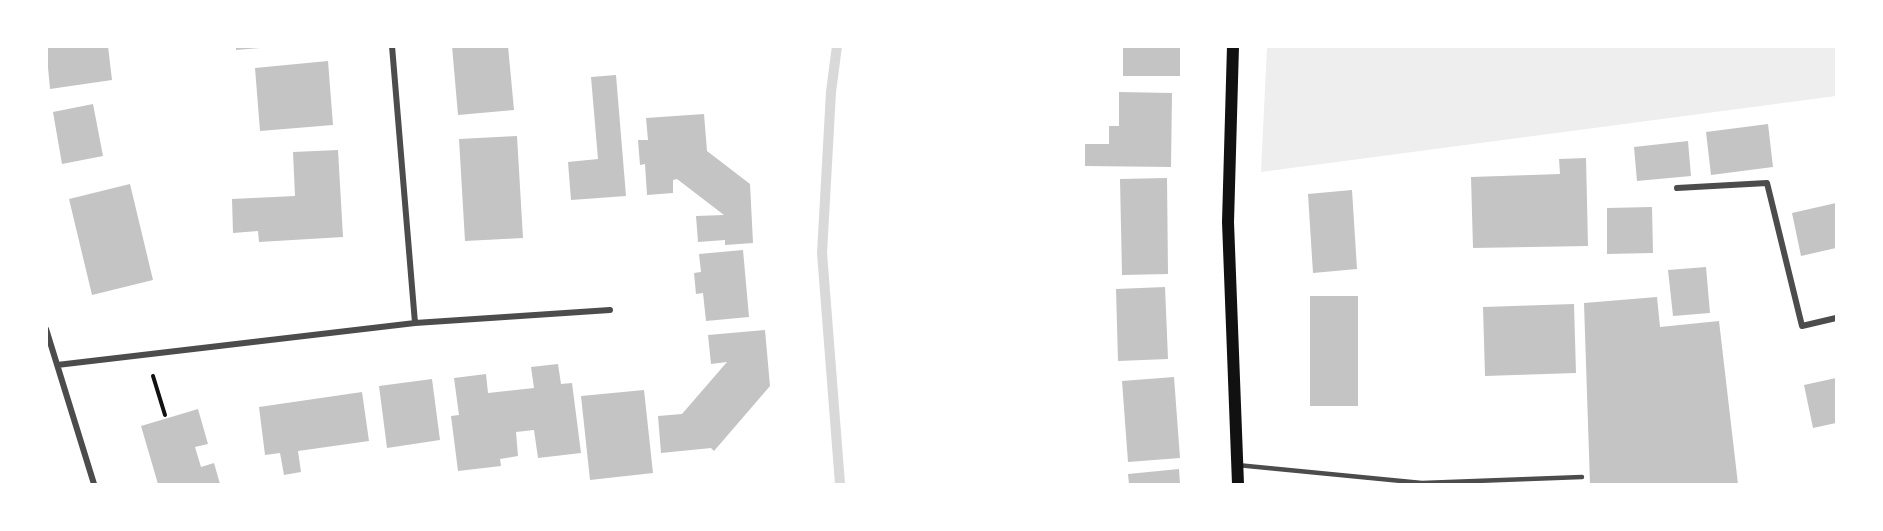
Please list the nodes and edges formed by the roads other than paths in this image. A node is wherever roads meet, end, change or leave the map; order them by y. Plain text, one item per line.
1 (392, 46) edge
2 (1233, 46) edge
3 (1677, 188) dead end
4 (610, 310) dead end
5 (1836, 318) edge
6 (415, 323) junction
7 (46, 329) edge
8 (57, 365) junction
9 (1237, 465) junction
10 (1581, 477) dead end
11 (94, 484) edge
12 (1238, 484) edge

1 - 6 street
2 - 9 main road
3 - 5 street
4 - 6 street
6 - 8 street
7 - 8 street
8 - 11 street
9 - 10 lane
9 - 12 main road

